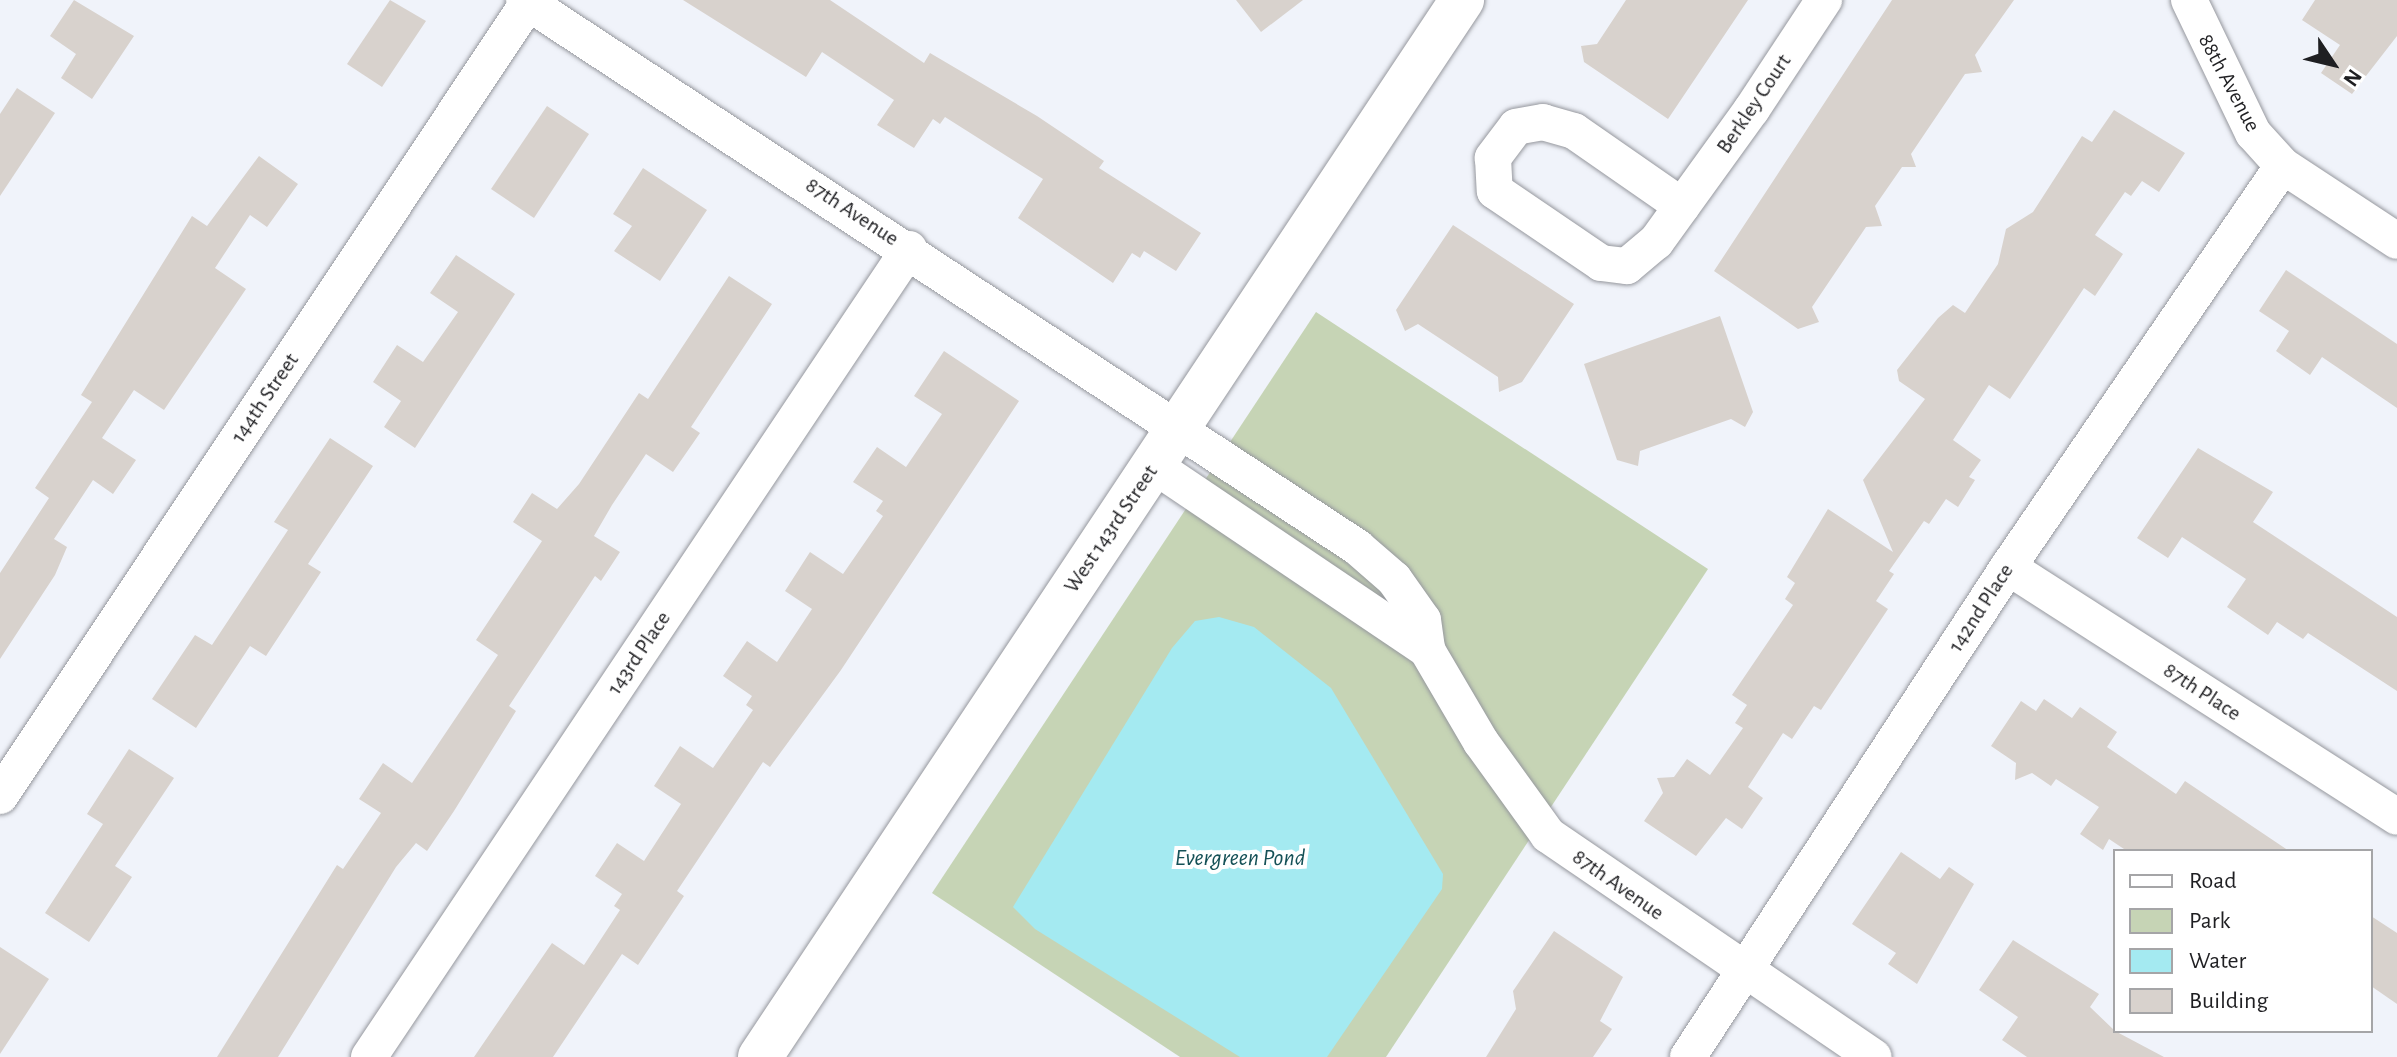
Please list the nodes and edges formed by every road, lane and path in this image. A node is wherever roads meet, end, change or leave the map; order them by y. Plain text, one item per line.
1 (1462, 0) edge
2 (1824, 0) edge
3 (2189, 0) edge
4 (528, 1) edge
5 (2283, 166) junction
6 (1682, 206) junction
7 (2397, 241) edge
8 (909, 249) junction
9 (1180, 425) junction
10 (1153, 465) junction
11 (2008, 567) junction
12 (1427, 650) junction
13 (0, 796) edge
14 (2397, 817) edge
15 (1743, 972) junction
16 (369, 1057) edge
17 (760, 1057) edge
18 (1688, 1057) edge
19 (1873, 1057) edge

1 - 9 main road, West 143rd Street
2 - 6 street, Berkley Court
3 - 5 street, 88th Avenue
4 - 8 street, 87th Avenue
4 - 13 street, 144th Street
5 - 7 street, 88th Avenue
5 - 11 street, 142nd Place
6 - 6 street, Berkley Court
8 - 9 street, 87th Avenue
8 - 16 street, 143rd Place
9 - 10 main road, West 143rd Street
9 - 12 street, 87th Avenue
10 - 12 street
10 - 17 main road, West 143rd Street
11 - 14 street, 87th Place
11 - 15 street, 142nd Place
12 - 15 street, 87th Avenue
15 - 18 street, 142nd Place
15 - 19 street, 87th Avenue

